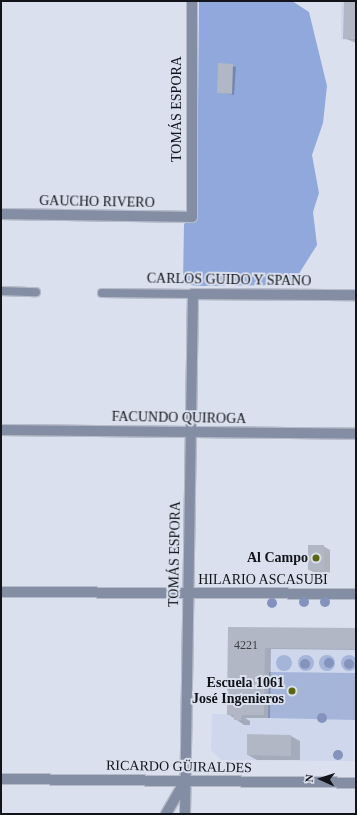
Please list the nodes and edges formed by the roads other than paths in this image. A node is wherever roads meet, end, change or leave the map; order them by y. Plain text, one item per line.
1 (192, 1) edge
2 (1, 214) edge
3 (192, 217) joint
4 (1, 292) edge
5 (36, 292) dead end
6 (102, 292) dead end
7 (193, 294) junction
8 (356, 295) edge
9 (1, 430) edge
10 (190, 432) junction
11 (356, 434) edge
12 (1, 592) edge
13 (188, 593) junction
14 (356, 594) edge
15 (1, 779) edge
16 (185, 782) junction
17 (356, 784) edge
18 (166, 814) edge
19 (185, 814) edge

1 - 3 street, TOMÁS ESPORA
2 - 3 street, GAUCHO RIVERO
4 - 5 lane
6 - 7 lane, CARLOS GUIDO Y SPANO
7 - 8 street, CARLOS GUIDO Y SPANO
7 - 10 street, TOMÁS ESPORA
9 - 10 street, FACUNDO QUIROGA
10 - 11 street, FACUNDO QUIROGA
10 - 13 street, TOMÁS ESPORA
12 - 13 street, HILARIO ASCASUBI
13 - 14 street, HILARIO ASCASUBI
13 - 16 street, TOMÁS ESPORA
15 - 16 street, RICARDO GÜIRALDES
16 - 17 street, RICARDO GÜIRALDES
16 - 18 street
16 - 19 street, TOMÁS ESPORA

